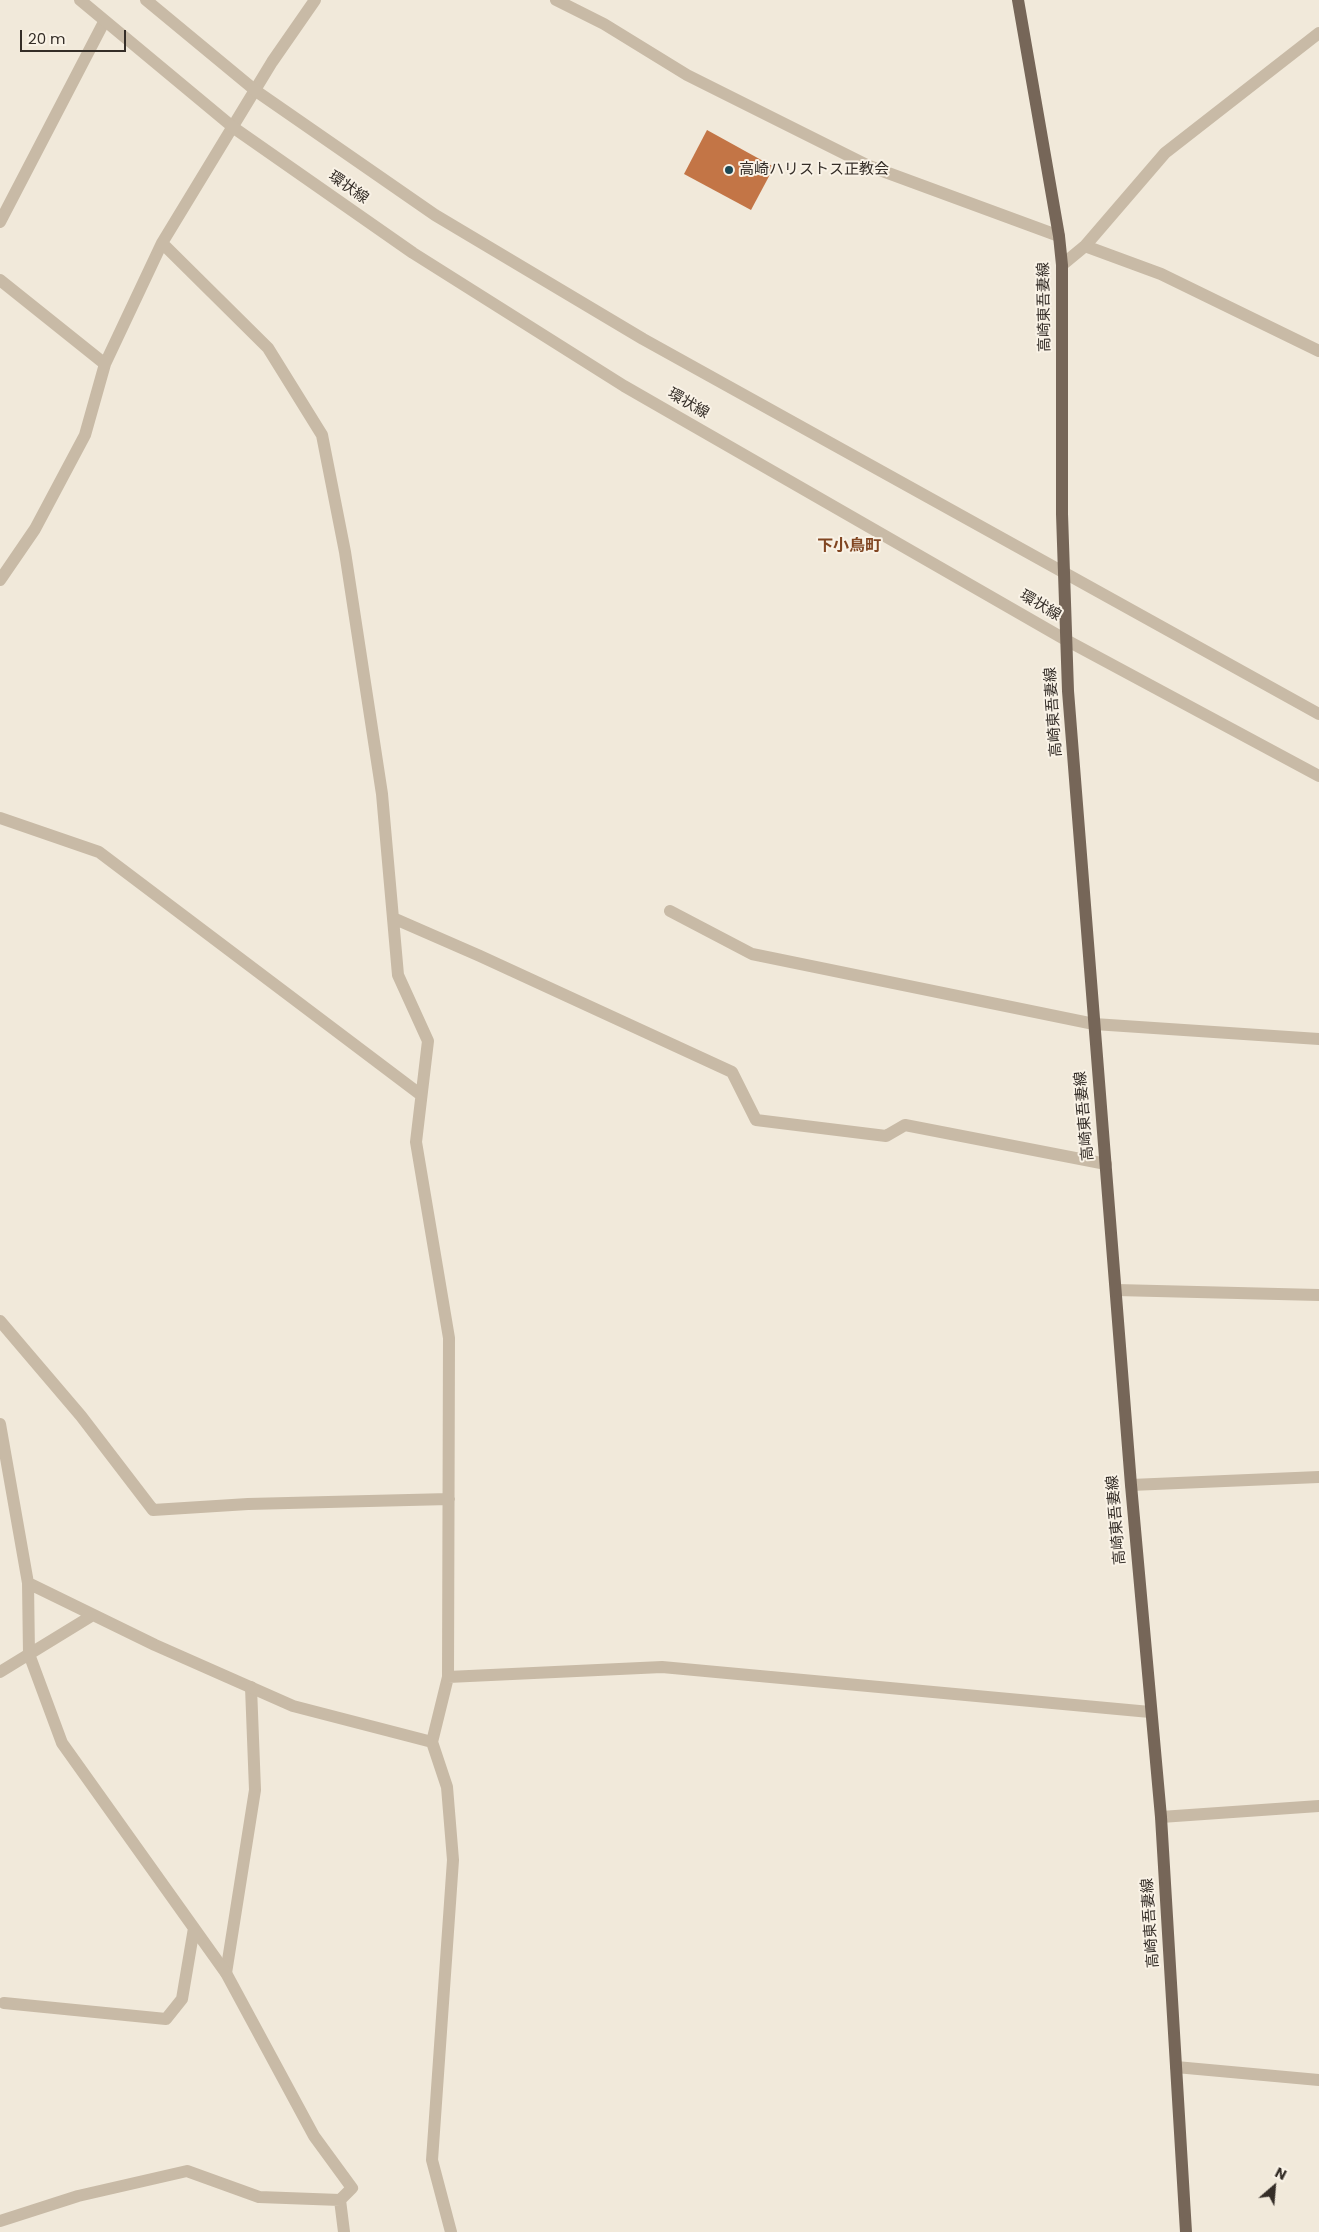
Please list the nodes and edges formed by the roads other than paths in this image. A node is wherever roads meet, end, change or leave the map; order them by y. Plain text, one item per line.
1 (80, 0) edge
2 (146, 0) edge
3 (314, 0) edge
4 (556, 0) edge
5 (1018, 0) edge
6 (104, 22) junction
7 (1319, 34) edge
8 (256, 90) junction
9 (234, 128) junction
10 (0, 222) edge
11 (1059, 236) junction
12 (162, 243) junction
13 (1085, 246) junction
14 (1062, 265) junction
15 (0, 280) edge
16 (1319, 351) edge
17 (105, 364) junction
18 (1064, 574) junction
19 (0, 580) edge
20 (1066, 640) junction
21 (1319, 714) edge
22 (1319, 776) edge
23 (0, 818) edge
24 (670, 911) dead end
25 (393, 918) junction
26 (1094, 1024) junction
27 (1319, 1039) edge
28 (421, 1095) junction
29 (1106, 1164) junction
30 (1116, 1290) junction
31 (1319, 1295) edge
32 (0, 1321) edge
33 (0, 1424) edge
34 (1319, 1477) edge
35 (1130, 1485) junction
36 (448, 1499) junction
37 (28, 1583) junction
38 (93, 1615) junction
39 (29, 1654) junction
40 (0, 1672) edge
41 (448, 1677) junction
42 (251, 1687) junction
43 (1150, 1712) junction
44 (432, 1742) junction
45 (1319, 1806) edge
46 (1161, 1817) junction
47 (194, 1928) junction
48 (226, 1973) junction
49 (4, 2003) dead end
50 (1176, 2067) junction
51 (1319, 2080) edge
52 (340, 2200) junction
53 (0, 2221) edge
54 (344, 2232) edge
55 (451, 2232) edge
56 (1186, 2232) edge

1 - 6 street, 環状線
2 - 8 street, 環状線
3 - 8 street
4 - 11 street
5 - 11 main road, 高崎東吾妻線
6 - 9 street, 環状線
6 - 10 street
7 - 13 street
8 - 9 street
8 - 18 street, 環状線
9 - 12 street
9 - 20 street, 環状線
11 - 14 main road, 高崎東吾妻線
12 - 17 street
12 - 25 street
13 - 14 street
13 - 16 street
14 - 18 main road, 高崎東吾妻線
15 - 17 street
17 - 19 street
18 - 20 main road, 高崎東吾妻線
18 - 21 street, 環状線
20 - 22 street, 環状線
20 - 26 main road, 高崎東吾妻線
23 - 28 street
24 - 26 street
25 - 28 street
25 - 29 street
26 - 27 street
26 - 29 main road, 高崎東吾妻線
28 - 36 street
29 - 30 main road, 高崎東吾妻線
30 - 31 street
30 - 35 main road, 高崎東吾妻線
32 - 36 street
33 - 37 street
34 - 35 street
35 - 43 main road, 高崎東吾妻線
36 - 41 street
37 - 38 street
37 - 39 street
38 - 39 street
38 - 42 street
39 - 40 street
39 - 47 street
41 - 43 street
41 - 44 street
42 - 44 street
42 - 48 street
43 - 46 main road, 高崎東吾妻線
44 - 55 street
45 - 46 street
46 - 50 main road, 高崎東吾妻線
47 - 48 street
47 - 49 street
48 - 52 street
50 - 51 street
50 - 56 main road, 高崎東吾妻線
52 - 53 street
52 - 54 street

